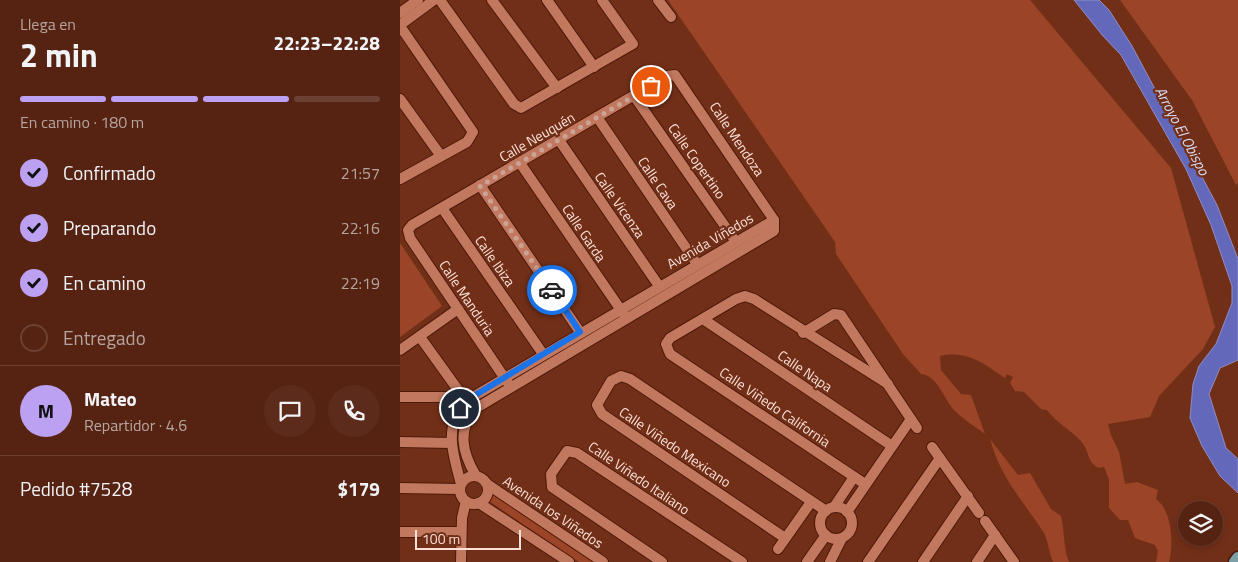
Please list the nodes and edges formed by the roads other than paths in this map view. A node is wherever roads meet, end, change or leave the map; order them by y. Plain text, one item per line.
1 (418, 0) edge
2 (434, 0) edge
3 (440, 0) edge
4 (492, 0) edge
5 (547, 0) edge
6 (602, 0) edge
7 (658, 0) edge
8 (400, 12) edge
9 (671, 17) dead end
10 (400, 26) edge
11 (594, 67) junction
12 (675, 76) joint
13 (557, 88) junction
14 (634, 96) junction
15 (400, 98) edge
16 (597, 117) junction
17 (559, 140) junction
18 (441, 156) junction
19 (520, 163) junction
20 (400, 180) edge
21 (480, 186) junction
22 (442, 208) junction
23 (774, 220) junction
24 (412, 225) joint
25 (736, 242) junction
26 (697, 264) junction
27 (659, 286) junction
28 (458, 309) junction
29 (620, 309) junction
30 (627, 318) junction
31 (703, 319) junction
32 (580, 332) junction
33 (803, 333) junction
34 (420, 337) junction
35 (404, 348) edge
36 (543, 354) junction
37 (507, 382) junction
38 (888, 384) junction
39 (400, 397) edge
40 (464, 399) junction
41 (400, 442) edge
42 (451, 443) junction
43 (892, 446) junction
44 (932, 447) dead end
45 (940, 458) junction
46 (476, 476) junction
47 (854, 477) junction
48 (487, 484) junction
49 (865, 484) junction
50 (460, 487) junction
51 (400, 488) edge
52 (968, 496) junction
53 (466, 502) junction
54 (479, 503) junction
55 (809, 506) junction
56 (827, 512) junction
57 (847, 512) junction
58 (400, 532) edge
59 (461, 532) junction
60 (826, 535) junction
61 (995, 535) junction
62 (565, 536) junction
63 (785, 538) junction
64 (842, 538) junction
65 (778, 549) dead end
66 (556, 553) junction
67 (1238, 558) edge
68 (461, 562) edge
69 (569, 562) edge
70 (603, 562) edge
71 (662, 562) edge
72 (742, 562) edge
73 (807, 562) edge
74 (830, 562) edge
75 (868, 562) edge
76 (924, 562) edge
77 (977, 562) edge
78 (1014, 562) edge
79 (1235, 562) edge

1 - 8 street
2 - 10 street
3 - 13 street
4 - 13 street
5 - 11 street
6 - 11 street
7 - 9 street
10 - 18 street
11 - 13 street
12 - 14 street, Calle Neuquén
12 - 23 street, Calle Mendoza
14 - 16 street, Calle Neuquén
14 - 25 street, Calle Copertino
15 - 18 street
16 - 17 street, Calle Neuquén
16 - 26 street, Calle Cava
17 - 19 street, Calle Neuquén
17 - 27 street, Calle Vicenza
18 - 20 street
19 - 21 street, Calle Neuquén
19 - 29 street, Calle Garda
21 - 22 street, Calle Neuquén
21 - 32 street
22 - 24 street, Calle Neuquén
22 - 36 street, Calle Ibiza
23 - 25 street, Avenida Viñedos
23 - 30 street, Avenida Viñedos
24 - 28 street, Calle Manduria
25 - 26 street, Avenida Viñedos
26 - 27 street, Avenida Viñedos
27 - 29 street, Avenida Viñedos
28 - 34 street
28 - 37 street, Calle Manduria
29 - 30 street, Calle Garda
29 - 32 street, Avenida Viñedos
30 - 37 street, Avenida Viñedos
31 - 33 street
31 - 43 street, Calle Napa
31 - 47 street, Calle Viñedo California
32 - 36 street, Avenida Viñedos
33 - 38 street
33 - 38 street
34 - 35 street
34 - 40 street
36 - 37 street, Avenida Viñedos
37 - 40 street, Avenida Viñedos
37 - 46 street, Avenida Viñedos
38 - 43 street
39 - 40 street
40 - 42 street, Avenida Viñedos
41 - 42 street
42 - 50 street, Avenida Viñedos
43 - 49 street
44 - 45 street
45 - 52 street
45 - 75 street
46 - 48 street
46 - 50 street
47 - 49 street, Calle Viñedo California
47 - 56 street
48 - 54 street
48 - 62 street, Avenida los Viñedos
49 - 57 street
50 - 51 street
50 - 53 street
52 - 61 street
52 - 76 street
53 - 54 street
53 - 59 street
54 - 66 street
55 - 56 street, Calle Viñedo Mexicano
55 - 63 street
55 - 63 street, Calle Viñedo Mexicano
56 - 57 street
56 - 60 street
57 - 64 street
58 - 59 street
59 - 68 street
60 - 64 street
60 - 73 street
61 - 77 street
61 - 78 street
62 - 66 street
62 - 70 street, Avenida los Viñedos
63 - 65 street
64 - 74 street
66 - 69 street
67 - 79 main road
71 - 72 street, Calle Viñedo Italiano

